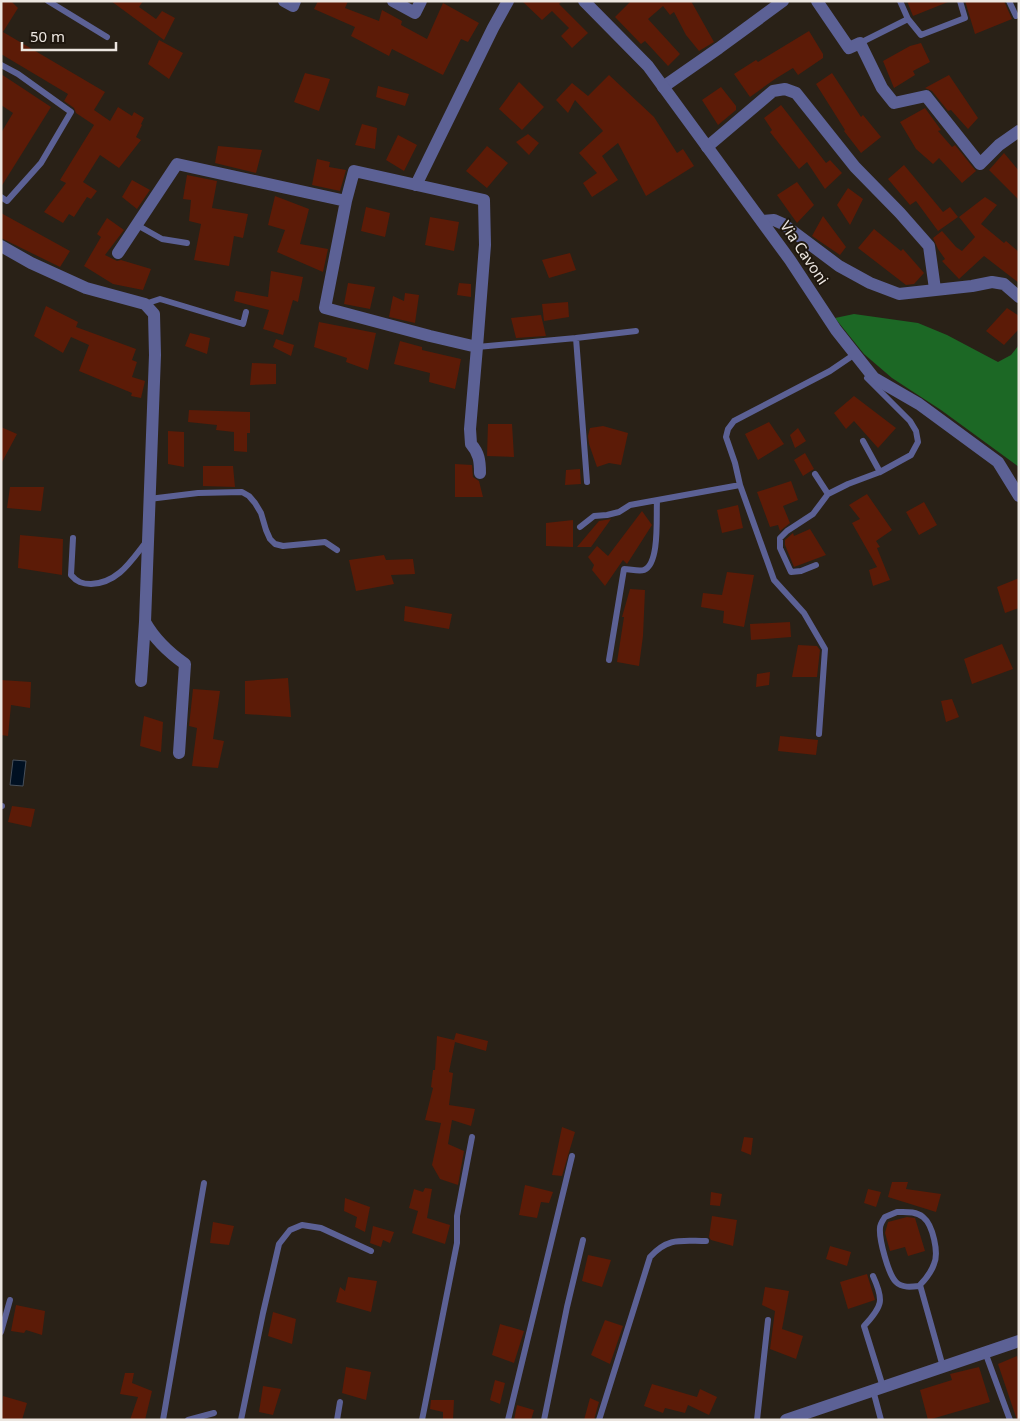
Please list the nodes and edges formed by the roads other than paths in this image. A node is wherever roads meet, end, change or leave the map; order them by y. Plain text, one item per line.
1 (48, 1) edge
2 (284, 1) edge
3 (295, 1) edge
4 (393, 1) edge
5 (421, 1) edge
6 (508, 1) edge
7 (584, 1) edge
8 (783, 1) edge
9 (817, 1) edge
10 (900, 1) edge
11 (960, 1) edge
12 (1009, 1) edge
13 (1016, 16) dead end
14 (908, 19) junction
15 (107, 37) dead end
16 (860, 43) junction
17 (1, 65) edge
18 (663, 87) junction
19 (1019, 131) edge
20 (707, 146) junction
21 (416, 185) junction
22 (1, 197) edge
23 (346, 201) junction
24 (762, 221) junction
25 (137, 225) junction
26 (187, 243) dead end
27 (1, 246) edge
28 (118, 253) dead end
29 (935, 289) junction
30 (1019, 297) edge
31 (145, 304) junction
32 (246, 312) dead end
33 (636, 332) dead end
34 (576, 338) junction
35 (477, 347) junction
36 (857, 357) junction
37 (864, 442) dead end
38 (880, 472) junction
39 (480, 473) dead end
40 (815, 474) dead end
41 (587, 482) dead end
42 (740, 485) junction
43 (828, 494) junction
44 (1019, 496) edge
45 (149, 499) junction
46 (657, 501) junction
47 (580, 527) dead end
48 (73, 538) dead end
49 (148, 539) junction
50 (337, 550) dead end
51 (816, 565) dead end
52 (145, 622) junction
53 (609, 660) dead end
54 (141, 681) dead end
55 (819, 734) dead end
56 (179, 753) dead end
57 (472, 1137) dead end
58 (572, 1156) dead end
59 (204, 1183) dead end
60 (583, 1240) dead end
61 (706, 1241) dead end
62 (371, 1251) dead end
63 (873, 1276) dead end
64 (920, 1285) junction
65 (10, 1300) dead end
66 (768, 1320) dead end
67 (1, 1332) edge
68 (1019, 1341) edge
69 (986, 1352) junction
70 (943, 1367) junction
71 (878, 1389) junction
72 (340, 1402) dead end
73 (214, 1413) dead end
74 (163, 1420) edge
75 (188, 1420) edge
76 (242, 1420) edge
77 (337, 1420) edge
78 (422, 1420) edge
79 (508, 1420) edge
80 (544, 1420) edge
81 (599, 1420) edge
82 (757, 1420) edge
83 (786, 1420) edge
84 (881, 1420) edge
85 (1010, 1420) edge

1 - 15 lane
2 - 3 street
4 - 5 street
6 - 21 street
7 - 18 street, Via Cavoni
8 - 18 street
9 - 16 street
10 - 14 lane
11 - 14 lane
12 - 13 lane
14 - 16 lane
16 - 19 street
17 - 22 lane
18 - 20 street, Via Cavoni
20 - 24 street, Via Cavoni
20 - 29 street
21 - 23 street
21 - 35 street
23 - 25 street
23 - 35 street
24 - 29 street
24 - 36 street, Via Cavoni
25 - 26 lane
25 - 28 street
27 - 31 street
29 - 30 street
31 - 32 lane
31 - 45 street
33 - 34 lane
34 - 35 lane
34 - 41 lane
35 - 39 street
36 - 38 lane
36 - 42 lane
36 - 44 street, Via Cavoni
37 - 38 lane
38 - 43 lane
40 - 43 lane
42 - 46 lane
42 - 55 lane
43 - 51 lane
45 - 49 street
45 - 50 lane
46 - 47 lane
46 - 53 lane
48 - 49 lane
49 - 52 street
52 - 54 street
52 - 56 street
57 - 78 lane
58 - 79 lane
59 - 74 lane
60 - 80 lane
61 - 81 lane
62 - 76 lane
63 - 71 lane
64 - 64 lane
64 - 70 lane
65 - 67 lane
66 - 82 lane
68 - 69 street
69 - 70 street
69 - 85 lane
70 - 71 street
71 - 83 street
71 - 84 lane
72 - 77 lane
73 - 75 lane

